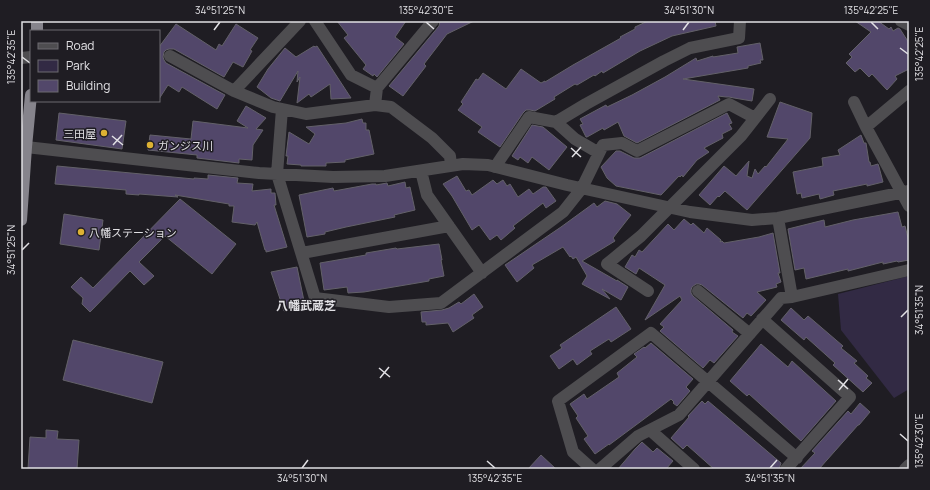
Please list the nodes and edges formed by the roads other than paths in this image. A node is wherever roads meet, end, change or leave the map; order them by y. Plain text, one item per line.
1 (300, 21) edge
2 (315, 21) edge
3 (433, 21) edge
4 (740, 21) edge
5 (901, 21) edge
6 (909, 25) edge
7 (170, 56) dead end
8 (377, 88) junction
9 (234, 91) junction
10 (909, 91) edge
11 (770, 99) dead end
12 (30, 102) edge
13 (854, 102) dead end
14 (375, 105) junction
15 (282, 109) junction
16 (755, 118) junction
17 (556, 122) junction
18 (866, 127) junction
19 (26, 147) junction
20 (599, 153) junction
21 (451, 166) junction
22 (495, 167) junction
23 (421, 171) junction
24 (277, 174) junction
25 (582, 188) junction
26 (905, 192) edge
27 (909, 206) edge
28 (670, 207) junction
29 (778, 218) junction
30 (21, 220) edge
31 (449, 226) junction
32 (302, 253) junction
33 (909, 270) edge
34 (482, 273) junction
35 (648, 291) dead end
36 (698, 291) dead end
37 (792, 297) junction
38 (762, 319) junction
39 (750, 334) junction
40 (708, 382) junction
41 (650, 430) junction
42 (797, 458) junction
43 (909, 465) edge
44 (592, 469) edge
45 (600, 469) edge
46 (694, 469) edge
47 (786, 469) edge
48 (905, 469) edge

1 - 9 street
2 - 8 street
3 - 8 street
4 - 17 street
5 - 6 street
7 - 9 street
8 - 14 street
9 - 15 street
10 - 18 street
11 - 16 street
12 - 19 highway
13 - 18 street
14 - 15 street
14 - 21 street
15 - 24 street
16 - 20 street
16 - 28 street
17 - 20 street
17 - 22 street
18 - 26 street
19 - 24 street
19 - 30 highway
20 - 25 street
21 - 22 street
21 - 23 street
22 - 25 street
23 - 24 street
23 - 31 street
24 - 32 street
25 - 28 street
25 - 34 street
26 - 27 street
26 - 29 street
28 - 29 street
28 - 35 street
29 - 37 street
31 - 32 street
31 - 34 street
32 - 34 street
33 - 37 street
36 - 39 street
37 - 38 street
38 - 39 street
38 - 42 street
39 - 40 street
40 - 41 street
40 - 42 street
40 - 44 street
41 - 45 street
41 - 46 street
42 - 47 street
43 - 48 street

